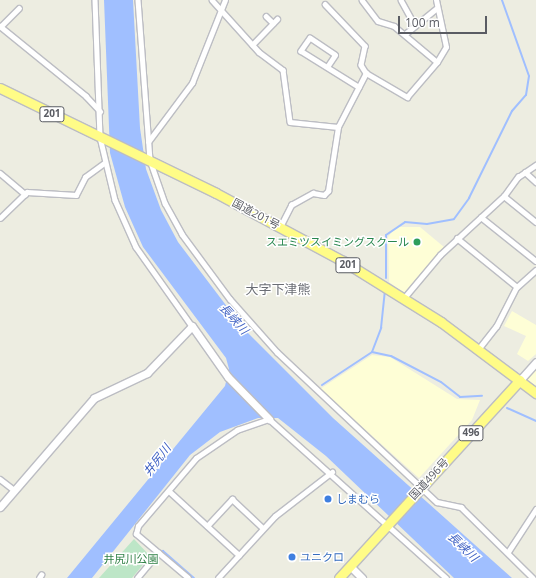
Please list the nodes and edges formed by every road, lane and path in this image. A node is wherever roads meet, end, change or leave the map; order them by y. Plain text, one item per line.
1 (94, 0) edge
2 (138, 0) edge
3 (212, 0) edge
4 (225, 0) edge
5 (362, 0) edge
6 (401, 0) edge
7 (436, 0) edge
8 (325, 4) dead end
9 (19, 8) dead end
10 (437, 8) junction
11 (220, 10) junction
12 (266, 16) dead end
13 (277, 19) dead end
14 (273, 23) junction
15 (415, 25) junction
16 (0, 26) edge
17 (405, 34) junction
18 (252, 45) junction
19 (437, 62) junction
20 (327, 67) junction
21 (366, 73) junction
22 (359, 87) junction
23 (0, 88) edge
24 (100, 111) junction
25 (338, 127) junction
26 (103, 138) junction
27 (148, 142) junction
28 (149, 159) junction
29 (104, 163) junction
30 (536, 165) edge
31 (525, 172) junction
32 (0, 173) edge
33 (536, 182) edge
34 (25, 194) junction
35 (504, 196) junction
36 (481, 216) junction
37 (0, 218) edge
38 (536, 222) edge
39 (280, 227) junction
40 (457, 238) junction
41 (536, 261) edge
42 (536, 270) edge
43 (517, 287) junction
44 (404, 298) junction
45 (192, 326) junction
46 (479, 349) junction
47 (536, 362) edge
48 (520, 380) junction
49 (536, 393) edge
50 (269, 419) junction
51 (332, 472) junction
52 (0, 479) edge
53 (422, 486) junction
54 (14, 490) junction
55 (169, 491) junction
56 (0, 507) edge
57 (536, 509) edge
58 (389, 522) junction
59 (207, 526) junction
60 (263, 528) junction
61 (508, 552) junction
62 (158, 553) junction
63 (239, 555) junction
64 (350, 566) junction
65 (137, 578) edge
66 (188, 578) edge
67 (218, 578) edge
68 (339, 578) edge
69 (362, 578) edge
70 (446, 578) edge
71 (533, 578) edge

1 - 24 street
2 - 27 street
3 - 11 street
4 - 11 street
5 - 17 street
6 - 15 street
7 - 10 street
8 - 21 street
9 - 16 street
10 - 15 street
10 - 19 street
11 - 18 street
11 - 27 street
12 - 14 street
13 - 14 street
14 - 18 street
15 - 17 street
16 - 24 street
17 - 19 street
18 - 25 street
19 - 21 street
20 - 20 street
20 - 22 street
21 - 22 street
22 - 25 street
23 - 26 highway, 国道201号 / 201
24 - 26 street
25 - 39 street
26 - 28 highway, 国道201号 / 201
26 - 29 street
27 - 28 street
28 - 39 highway, 国道201号 / 201
28 - 53 street
29 - 34 street
29 - 45 street
30 - 31 street
31 - 33 street
31 - 35 street
32 - 34 street
34 - 37 street
35 - 36 street
35 - 38 street
36 - 40 street
36 - 41 street
39 - 44 highway, 国道201号 / 201
40 - 43 street
40 - 44 street
42 - 43 street
43 - 46 street
44 - 46 highway, 国道201号 / 201
45 - 50 street
45 - 54 street
46 - 48 highway, 国道201号 / 201
47 - 48 street
48 - 49 highway, 国道201号 / 201
48 - 53 highway, 国道496号 / 496
50 - 51 street
50 - 55 street
51 - 58 street
51 - 60 street
52 - 54 street
53 - 58 highway, 国道496号 / 496
53 - 61 street
54 - 56 street
55 - 59 street
55 - 62 street
57 - 61 street
58 - 64 highway, 国道496号 / 496
58 - 70 street
59 - 60 street
59 - 63 street
60 - 63 street
61 - 71 street
62 - 65 street
62 - 66 street
63 - 67 street
64 - 68 highway, 国道496号 / 496
64 - 69 street

